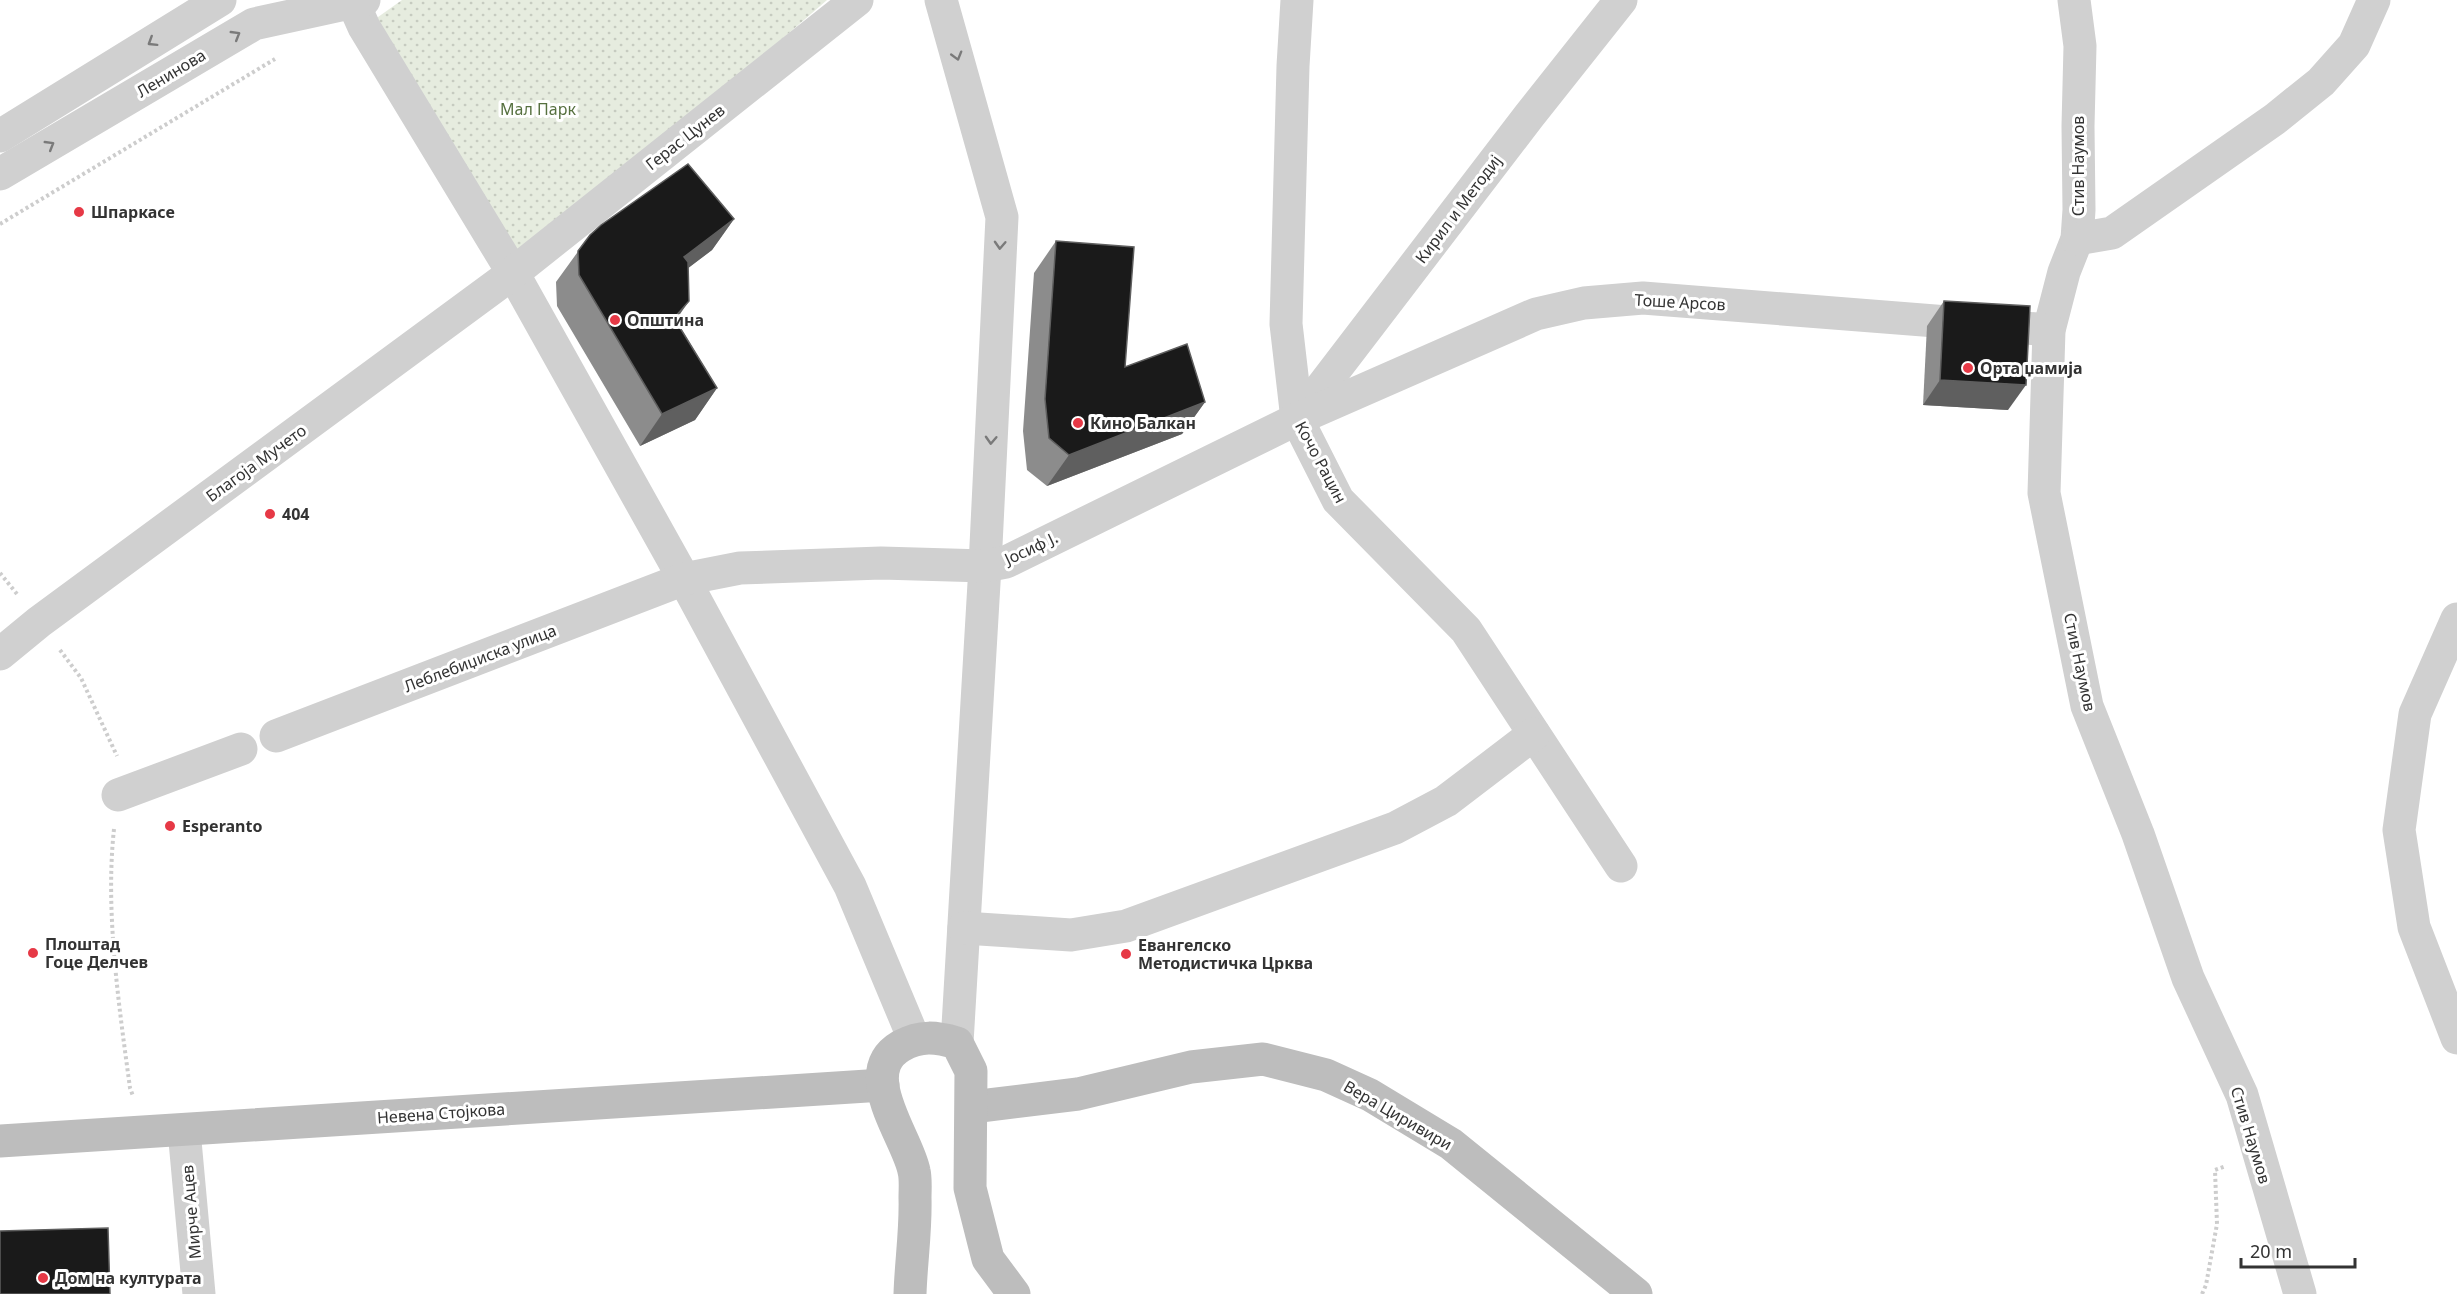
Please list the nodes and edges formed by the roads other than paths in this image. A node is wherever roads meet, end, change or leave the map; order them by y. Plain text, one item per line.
1 (220, 0) edge
2 (857, 0) edge
3 (941, 0) edge
4 (1297, 0) edge
5 (1621, 0) edge
6 (2074, 0) edge
7 (2374, 0) edge
8 (356, 1) edge
9 (0, 136) edge
10 (0, 174) edge
11 (2077, 239) junction
12 (513, 273) junction
13 (2049, 330) junction
14 (1297, 419) junction
15 (985, 566) junction
16 (684, 579) junction
17 (2457, 618) edge
18 (0, 654) edge
19 (1534, 734) junction
20 (276, 736) dead end
21 (241, 749) dead end
22 (125, 793) road end
23 (1621, 866) dead end
24 (964, 928) junction
25 (2457, 1038) edge
26 (914, 1039) junction
27 (957, 1043) junction
28 (883, 1085) junction
29 (972, 1107) junction
30 (184, 1130) junction
31 (0, 1141) edge
32 (198, 1294) edge
33 (910, 1294) edge
34 (1014, 1294) edge
35 (1636, 1294) edge
36 (2300, 1294) edge

1 -> 9 street
2 - 12 street, Герас Цунев
3 -> 15 street
4 - 14 street, Кочо Рацин
5 - 14 street, Кирил и Методиј
6 - 11 street, Стив Наумов
7 - 11 street
10 -> 8 street, Ленинова
8 - 12 street
11 - 13 street, Стив Наумов
12 - 16 street
12 - 18 street, Благоја Мучето
13 - 14 street, Тоше Арсов
13 - 36 street, Стив Наумов
14 - 15 street, Јосиф Ј.
14 - 19 street, Кочо Рацин
15 - 16 street, Јосиф Ј.
15 - 24 street
16 - 20 street, Леблебиџиска улица
16 - 26 street
17 - 25 street
19 - 23 street, Кочо Рацин
19 - 24 street
21 - 22 street
24 - 27 street
26 - 27 main road
26 - 28 main road
27 - 29 main road
28 - 30 main road, Невена Стојкова
28 - 33 main road
29 - 34 main road
29 - 35 main road, Вера Циривири
30 - 31 main road, Невена Стојкова
30 - 32 street, Мирче Ацев

